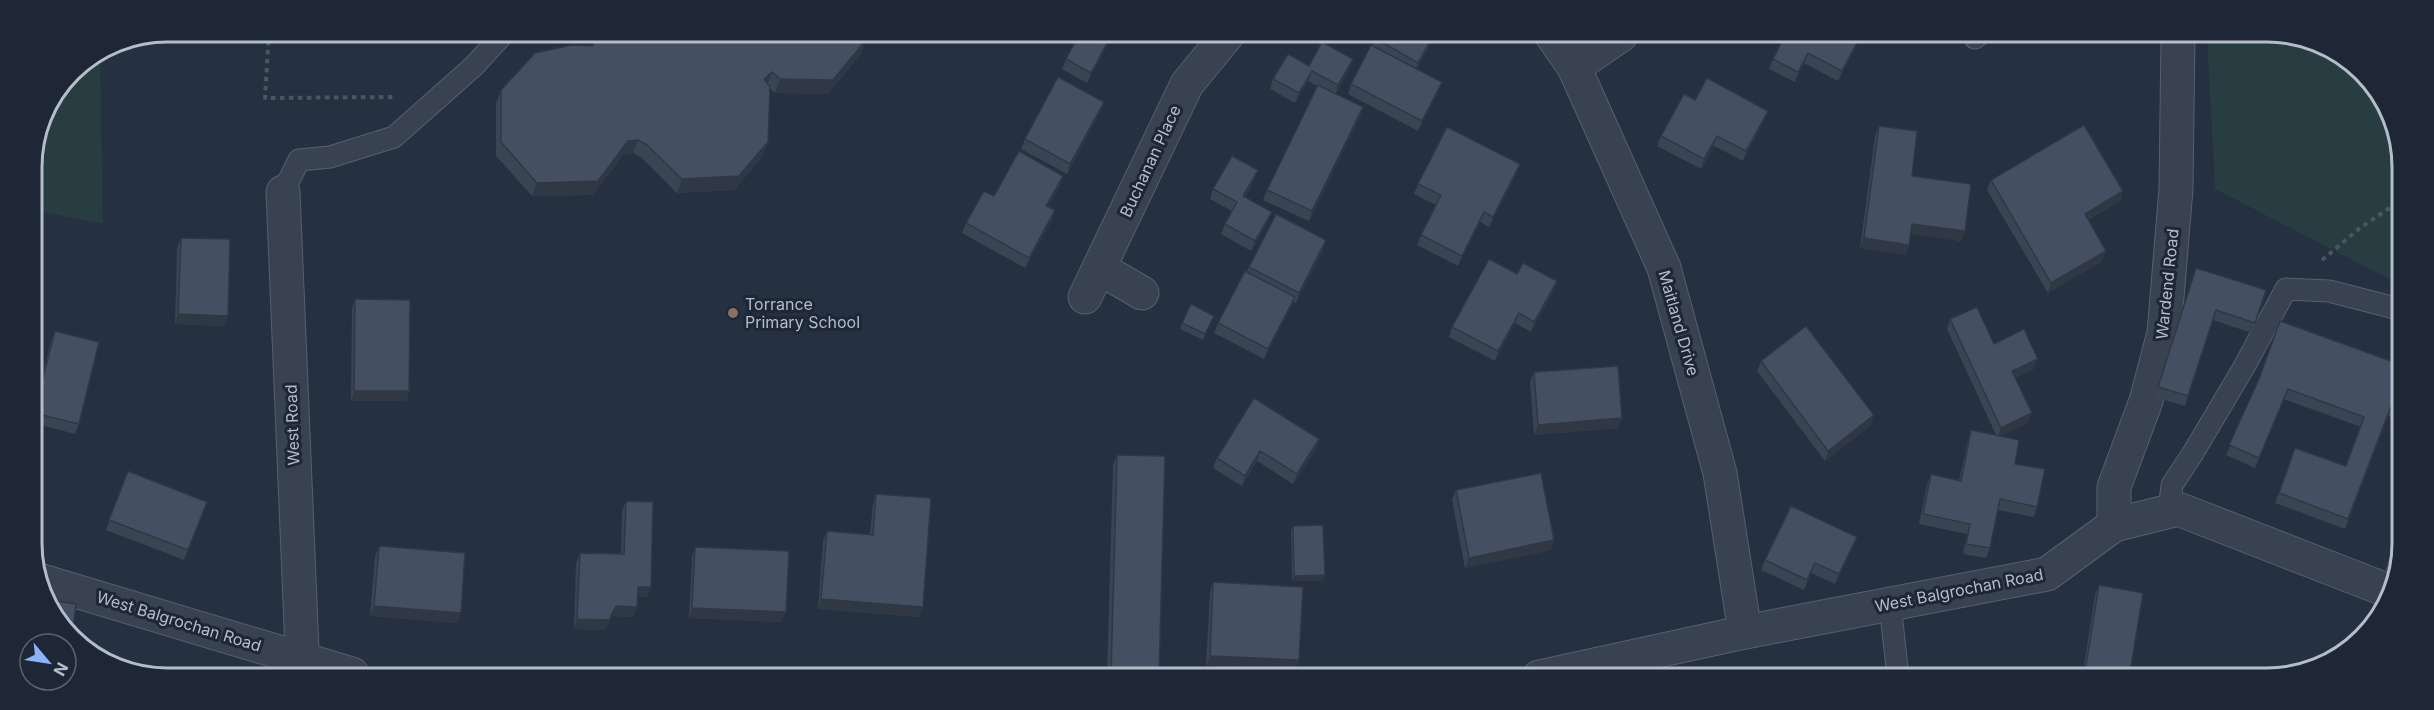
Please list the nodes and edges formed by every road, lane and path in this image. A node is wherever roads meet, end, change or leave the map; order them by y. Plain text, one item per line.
1 (268, 42) edge
2 (496, 42) edge
3 (1221, 42) edge
4 (1557, 42) edge
5 (1610, 42) edge
6 (2178, 42) edge
7 (1574, 66) junction
8 (439, 97) junction
9 (283, 192) joint
10 (2392, 206) edge
11 (1099, 268) junction
12 (2286, 289) junction
13 (1142, 293) dead end
14 (1085, 297) dead end
15 (2392, 307) edge
16 (2169, 511) junction
17 (2114, 525) junction
18 (49, 583) edge
19 (2383, 589) edge
20 (1890, 604) junction
21 (1745, 632) junction
22 (303, 666) edge
23 (1586, 668) edge
24 (1897, 668) edge

1 - 8 path
2 - 8 lane
3 - 11 street, Buchanan Place
4 - 7 street, Maitland Drive
5 - 7 street
6 - 17 street, Wardend Road
7 - 21 street, Maitland Drive
8 - 9 lane
9 - 22 street, West Road
10 - 12 path
11 - 13 street
11 - 14 street, Buchanan Place
12 - 15 lane
12 - 16 lane
16 - 17 street, West Balgrochan Road
16 - 19 street, West Balgrochan Road
17 - 20 street, West Balgrochan Road
18 - 22 street, West Balgrochan Road
20 - 21 street, West Balgrochan Road
20 - 24 lane
21 - 23 street, West Balgrochan Road

